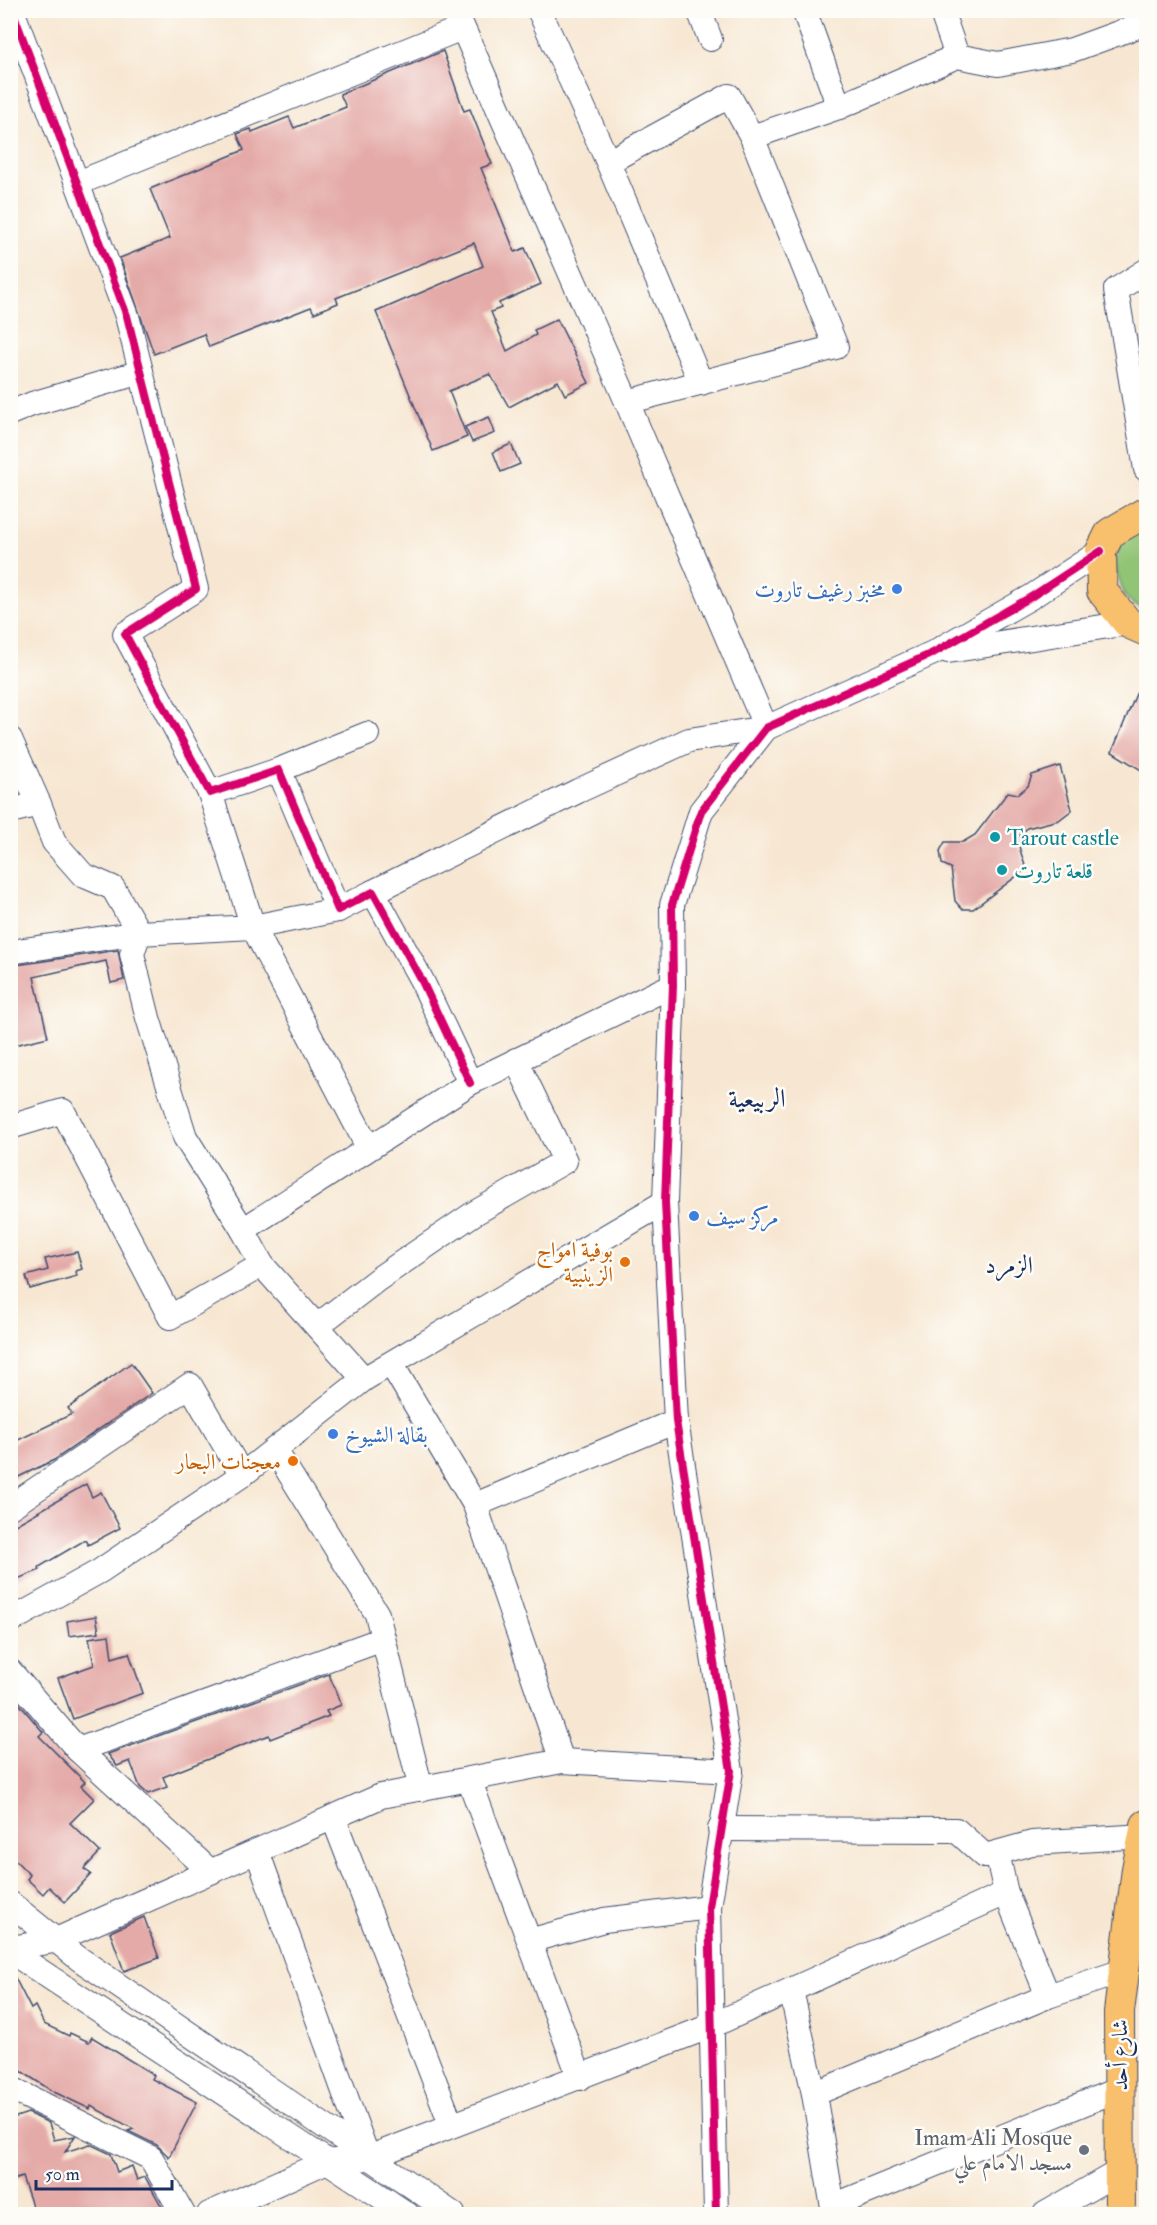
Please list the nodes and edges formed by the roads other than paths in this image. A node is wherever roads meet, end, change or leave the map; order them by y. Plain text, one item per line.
1 (12, 10) edge
2 (539, 10) edge
3 (699, 10) edge
4 (804, 10) edge
5 (941, 10) edge
6 (459, 20) edge
7 (1146, 23) edge
8 (710, 39) dead end
9 (957, 56) junction
10 (839, 107) junction
11 (752, 137) junction
12 (608, 162) junction
13 (78, 183) junction
14 (1146, 271) edge
15 (141, 372) junction
16 (701, 383) junction
17 (627, 402) junction
18 (10, 413) edge
19 (1146, 470) edge
20 (1146, 512) edge
21 (1101, 551) junction
22 (1141, 629) edge
23 (933, 653) junction
24 (766, 728) junction
25 (367, 734) dead end
26 (10, 739) edge
27 (279, 770) junction
28 (210, 793) junction
29 (39, 804) junction
30 (10, 811) edge
31 (373, 892) junction
32 (338, 910) junction
33 (253, 927) junction
34 (139, 933) junction
35 (10, 952) edge
36 (673, 985) junction
37 (516, 1060) junction
38 (470, 1083) junction
39 (10, 1127) edge
40 (368, 1147) junction
41 (665, 1203) junction
42 (243, 1230) junction
43 (262, 1265) junction
44 (317, 1326) junction
45 (392, 1365) junction
46 (364, 1379) junction
47 (676, 1421) junction
48 (275, 1449) junction
49 (242, 1475) junction
50 (475, 1505) junction
51 (10, 1508) edge
52 (10, 1621) edge
53 (383, 1639) junction
54 (10, 1671) edge
55 (78, 1750) junction
56 (562, 1761) junction
57 (730, 1771) junction
58 (469, 1779) junction
59 (421, 1789) junction
60 (333, 1817) junction
61 (720, 1829) junction
62 (1145, 1831) edge
63 (256, 1851) junction
64 (997, 1853) junction
65 (1142, 1871) edge
66 (211, 1872) junction
67 (1006, 1893) junction
68 (10, 1903) edge
69 (709, 1907) junction
70 (54, 1941) junction
71 (529, 1941) junction
72 (10, 1950) edge
73 (1123, 1971) junction
74 (791, 1990) junction
75 (1048, 1996) junction
76 (711, 2026) junction
77 (580, 2078) junction
78 (1119, 2089) junction
79 (10, 2091) edge
80 (814, 2094) junction
81 (451, 2124) junction
82 (368, 2158) junction
83 (325, 2162) junction
84 (1120, 2171) junction
85 (834, 2210) edge
86 (183, 2214) edge
87 (209, 2214) edge
88 (407, 2214) edge
89 (453, 2214) edge
90 (716, 2214) edge
91 (1045, 2214) edge
92 (1120, 2214) edge

1 - 13 street
2 - 12 street
3 - 8 street
4 - 10 street
5 - 9 street
6 - 13 street
6 - 17 street
7 - 9 street
9 - 10 street
10 - 11 street
11 - 12 street
11 - 16 street
12 - 16 street
13 - 15 street
14 - 19 street
15 - 18 street
15 - 28 street
16 - 17 street
17 - 24 street
20 - 21 main road
21 - 22 main road
21 - 23 street
22 - 23 street
23 - 24 street
24 - 31 street
24 - 36 street
25 - 27 street
26 - 29 street
27 - 28 street
27 - 32 street
28 - 33 street
29 - 30 street
29 - 34 street
31 - 32 street
31 - 38 street
32 - 33 street
33 - 34 street
33 - 40 street
34 - 35 street
34 - 42 street
36 - 37 street
36 - 41 street
37 - 38 street
37 - 44 street
38 - 40 street
39 - 43 street
40 - 42 street
41 - 45 street
41 - 47 street
42 - 43 street
43 - 44 street
44 - 46 street
45 - 46 street
45 - 50 street
46 - 48 street
47 - 50 street
47 - 57 street
48 - 49 street
48 - 53 street
49 - 51 street
49 - 52 street
50 - 56 street
53 - 55 street
53 - 59 street
54 - 55 street
55 - 66 street
56 - 57 street
56 - 58 street
57 - 61 street
58 - 59 street
58 - 71 street
59 - 60 street
60 - 63 street
60 - 81 street
61 - 64 street
61 - 69 street
62 - 64 street
62 - 65 main road, شارع أحد
63 - 66 street
63 - 82 street
64 - 67 street
65 - 73 main road, شارع أحد
66 - 70 street
67 - 74 street
67 - 75 street
68 - 70 street
69 - 71 street
69 - 76 street
70 - 72 street
70 - 82 street
71 - 77 street
72 - 83 street
73 - 75 street
73 - 78 main road, شارع أحد
74 - 76 street
74 - 80 street
75 - 80 street
76 - 77 street
76 - 90 street
77 - 81 street
78 - 84 main road, شارع أحد
78 - 85 street
79 - 86 street
80 - 85 street
81 - 82 street
82 - 83 street
82 - 89 street
83 - 87 street
83 - 88 street
84 - 91 street
84 - 92 main road, شارع أحد

